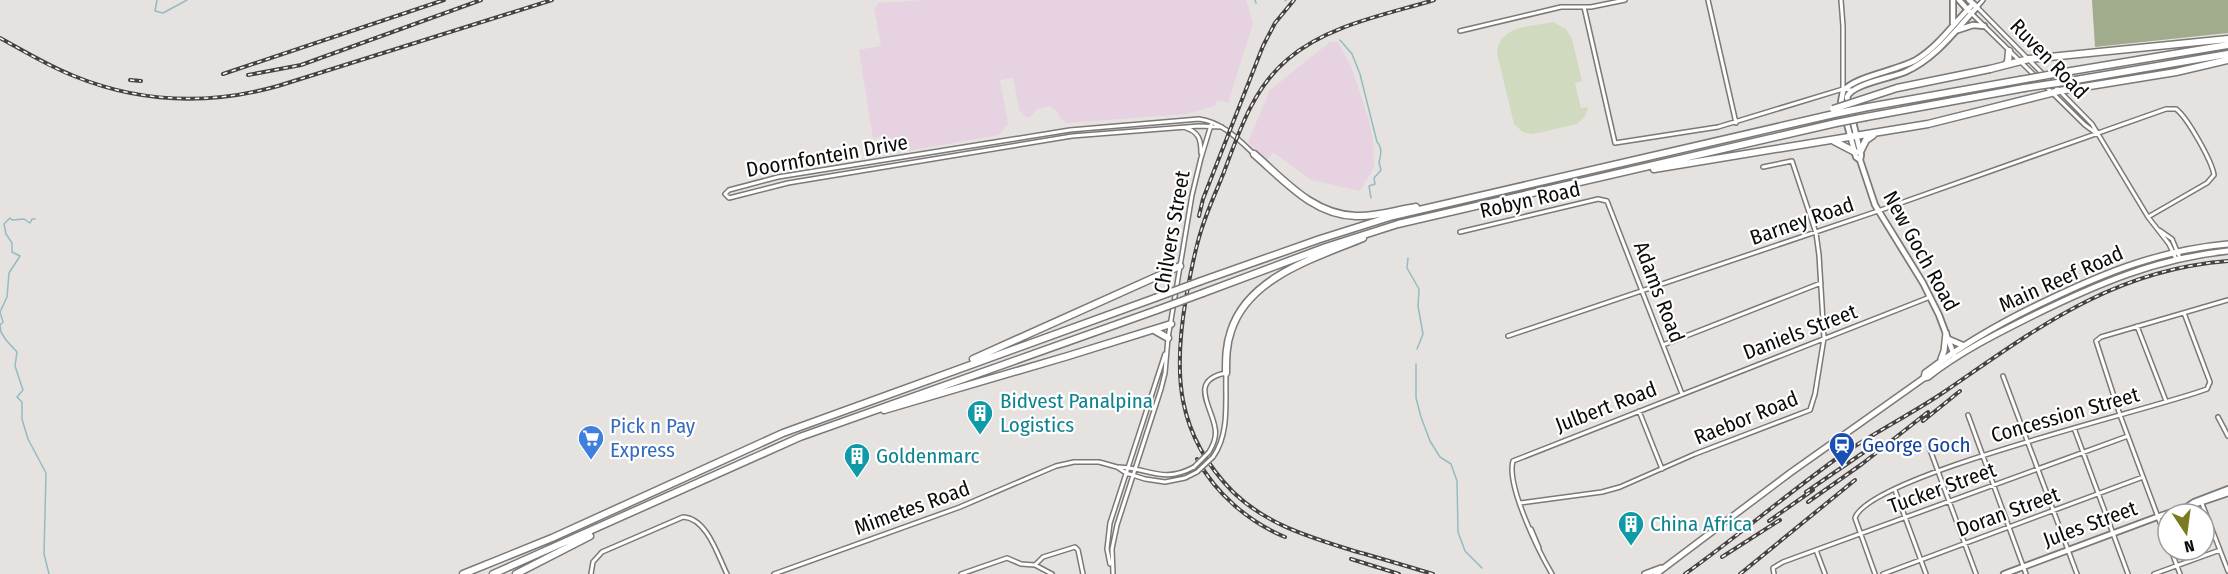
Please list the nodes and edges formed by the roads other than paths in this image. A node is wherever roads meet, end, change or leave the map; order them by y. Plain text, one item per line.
1 (1626, 0) edge
2 (1708, 0) edge
3 (1841, 0) edge
4 (1953, 0) edge
5 (1959, 0) edge
6 (1983, 0) edge
7 (1974, 3) edge
8 (1584, 7) junction
9 (1969, 11) junction
10 (1984, 26) junction
11 (1954, 28) junction
12 (1460, 31) dead end
13 (2228, 39) edge
14 (2228, 45) edge
15 (2009, 51) junction
16 (2228, 54) edge
17 (2029, 59) junction
18 (2228, 60) edge
19 (2021, 62) junction
20 (2001, 66) junction
21 (1844, 89) junction
22 (1851, 90) junction
23 (2056, 92) junction
24 (1833, 112) junction
25 (1212, 123) junction
26 (1736, 123) junction
27 (1183, 127) junction
28 (1876, 133) junction
29 (2098, 134) junction
30 (1853, 137) junction
31 (1833, 140) junction
32 (1857, 152) junction
33 (1254, 154) joint
34 (1201, 158) junction
35 (1763, 167) dead end
36 (1605, 177) junction
37 (1459, 200) junction
38 (1607, 201) joint
39 (1464, 208) junction
40 (1878, 212) junction
41 (2148, 217) junction
42 (1460, 232) dead end
43 (1816, 233) junction
44 (2228, 244) edge
45 (2176, 251) junction
46 (2228, 251) edge
47 (2178, 258) junction
48 (1180, 266) junction
49 (1821, 283) junction
50 (1642, 291) junction
51 (1930, 297) junction
52 (2228, 300) edge
53 (2184, 313) junction
54 (1171, 324) junction
55 (2137, 326) junction
56 (1154, 330) junction
57 (1508, 336) dead end
58 (1947, 336) junction
59 (1168, 338) junction
60 (1824, 338) junction
61 (1663, 345) junction
62 (1962, 345) junction
63 (1166, 351) junction
64 (1954, 354) junction
65 (1938, 363) junction
66 (1226, 373) junction
67 (942, 374) junction
68 (2003, 376) dead end
69 (1924, 378) junction
70 (1682, 394) junction
71 (2166, 401) junction
72 (1639, 411) junction
73 (1968, 415) dead end
74 (2120, 415) junction
75 (2218, 417) dead end
76 (839, 422) junction
77 (2074, 428) junction
78 (2128, 436) junction
79 (2228, 436) edge
80 (2028, 442) junction
81 (1929, 447) dead end
82 (2083, 452) junction
83 (1983, 455) junction
84 (1117, 467) junction
85 (1128, 467) junction
86 (1135, 469) junction
87 (1662, 469) junction
88 (2039, 469) junction
89 (1126, 472) junction
90 (1938, 472) junction
91 (1133, 475) junction
92 (2143, 477) junction
93 (1994, 484) junction
94 (1894, 490) junction
95 (2228, 491) edge
96 (2099, 494) junction
97 (1949, 501) junction
98 (2201, 501) joint
99 (1520, 504) junction
100 (649, 505) junction
101 (2054, 511) junction
102 (2156, 514) edge
103 (1905, 517) junction
104 (2156, 517) edge
105 (2010, 528) junction
106 (2114, 533) junction
107 (1860, 534) junction
108 (1965, 543) junction
109 (2220, 549) junction
110 (1816, 550) junction
111 (2068, 550) junction
112 (1921, 560) junction
113 (2176, 562) edge
114 (1035, 565) junction
115 (2177, 565) junction
116 (1667, 566) junction
117 (2024, 567) junction
118 (2228, 571) edge
119 (1113, 573) edge
120 (464, 574) edge
121 (494, 574) edge
122 (516, 574) edge
123 (591, 574) edge
124 (727, 574) edge
125 (774, 574) edge
126 (961, 574) edge
127 (1052, 574) edge
128 (1083, 574) edge
129 (1552, 574) edge
130 (1645, 574) edge
131 (1656, 574) edge
132 (1774, 574) edge
133 (1825, 574) edge
134 (1875, 574) edge
135 (1883, 574) edge
136 (1926, 574) edge
137 (1976, 574) edge
138 (2004, 574) edge
139 (2026, 574) edge
140 (2077, 574) edge
141 (2128, 574) edge
142 (2154, 574) edge
143 (2180, 574) edge

1 - 8 street
2 - 26 street
3 - 21 street
4 - 11 main road
5 - 9 main road
6 - 7 street
7 - 9 main road
7 - 17 street, Ruven Road
8 - 12 street
8 - 26 street
9 - 10 street, Ruven Road
9 - 11 main road
10 - 11 main road
10 - 15 street, Ruven Road
11 - 21 main road
11 - 22 main road
13 - 17 highway
14 - 24 highway, bridge
15 - 19 street, Ruven Road
15 - 20 highway
16 - 36 highway, bridge
17 - 19 highway
17 - 23 street, Ruven Road
18 - 23 highway
19 - 20 highway
19 - 23 street, Ruven Road
20 - 24 highway, bridge
21 - 22 street
21 - 26 street
21 - 30 main road, New Goch Road
22 - 30 main road, New Goch Road
23 - 28 highway
23 - 29 street, Ruven Road
24 - 37 highway
25 - 27 street, Doornfontein Drive
25 - 27 street, Doornfontein Drive
25 - 33 street
25 - 34 street, Chilvers Street
27 - 34 street
28 - 30 highway
28 - 32 highway
29 - 40 street, Barney Road
29 - 41 street, Ruven Road
29 - 41 street, Barney Road
30 - 31 highway
30 - 32 main road, New Goch Road
31 - 32 highway
31 - 36 highway
32 - 40 main road, New Goch Road
33 - 37 highway
34 - 48 street, Chilvers Street
35 - 43 street, Raebor Road
36 - 39 highway
37 - 67 highway, bridge
38 - 42 street, Robyn Road
38 - 50 street, Adams Road
39 - 66 highway
39 - 76 highway, bridge
40 - 43 street, Barney Road
40 - 51 main road, New Goch Road
41 - 45 street, Ruven Road
43 - 49 street, Raebor Road
43 - 50 street, Barney Road
44 - 45 main road, Main Reef Road
45 - 47 street, Ruven Road
45 - 62 main road, Main Reef Road
46 - 47 main road, Main Reef Road
47 - 64 main road, Main Reef Road
48 - 54 street, Chilvers Street
48 - 67 highway
49 - 60 street, Raebor Road
49 - 61 street
50 - 57 street, Barney Road
50 - 61 street, Adams Road
51 - 58 main road, New Goch Road
51 - 60 street, Daniels Street
52 - 53 street
53 - 55 street
53 - 71 street, Concession Street
54 - 56 highway
54 - 59 street, Chilvers Street
55 - 71 street
55 - 74 street
56 - 59 highway
56 - 76 highway
58 - 62 main road
58 - 64 main road, New Goch Road
58 - 65 main road
59 - 63 street, Chilvers Street
60 - 70 street, Daniels Street
60 - 87 street, Raebor Road
61 - 70 street, Adams Road
62 - 64 main road, Main Reef Road
63 - 85 street, Chilvers Street
63 - 86 street, Chilvers Street
64 - 65 main road, Main Reef Road
64 - 69 main road, Main Reef Road
65 - 69 main road, Main Reef Road
66 - 86 street, bridge
66 - 91 street, Mimetes Road, bridge
67 - 120 highway
68 - 80 street
69 - 116 main road, Main Reef Road
70 - 72 street, Julbert Road
71 - 74 street, Concession Street
72 - 87 street
72 - 99 street, Julbert Road
73 - 83 street
74 - 77 street, Concession Street
74 - 78 street
75 - 79 street
76 - 100 highway
77 - 80 street, Concession Street
77 - 82 street
78 - 82 street, Tucker Street
78 - 92 street
80 - 83 street, Concession Street
80 - 88 street
81 - 90 street
82 - 88 street, Tucker Street
82 - 96 street
83 - 90 street, Concession Street
83 - 93 street
84 - 85 street
84 - 89 street, Mimetes Road
84 - 125 street, Mimetes Road
85 - 86 street
85 - 89 street, Chilvers Street
86 - 91 street, Chilvers Street
87 - 99 street, Raebor Road
88 - 93 street, Tucker Street
88 - 101 street
89 - 91 street, Mimetes Road
89 - 119 street, Chilvers Street
90 - 94 street, Concession Street
90 - 97 street
91 - 119 street, Chilvers Street
92 - 96 street, Doran Street
92 - 102 street
93 - 97 street, Tucker Street
93 - 105 street
94 - 103 street
94 - 107 street, Concession Street
95 - 98 main road, Jules Street
96 - 101 street, Doran Street
96 - 106 street
97 - 103 street, Tucker Street
97 - 108 street
98 - 109 street
99 - 129 street
100 - 121 highway
100 - 122 highway
101 - 105 street, Doran Street
101 - 111 street
103 - 107 street, Tucker Street
103 - 112 street
104 - 106 main road, Jules Street
105 - 108 street, Doran Street
105 - 117 street
106 - 111 main road, Jules Street
106 - 141 street
107 - 110 street, Tucker Street
107 - 134 street
108 - 112 street, Doran Street
108 - 137 street
109 - 115 street
109 - 118 street
110 - 132 street, Tucker Street
110 - 133 street
111 - 117 main road, Jules Street
111 - 140 street
112 - 135 street, Doran Street
112 - 136 street
113 - 115 street
114 - 126 street
114 - 127 street
114 - 128 street
115 - 142 street
115 - 143 street
116 - 130 main road, Main Reef Road
116 - 131 main road, Main Reef Road
117 - 138 main road, Jules Street
117 - 139 street
123 - 124 street

